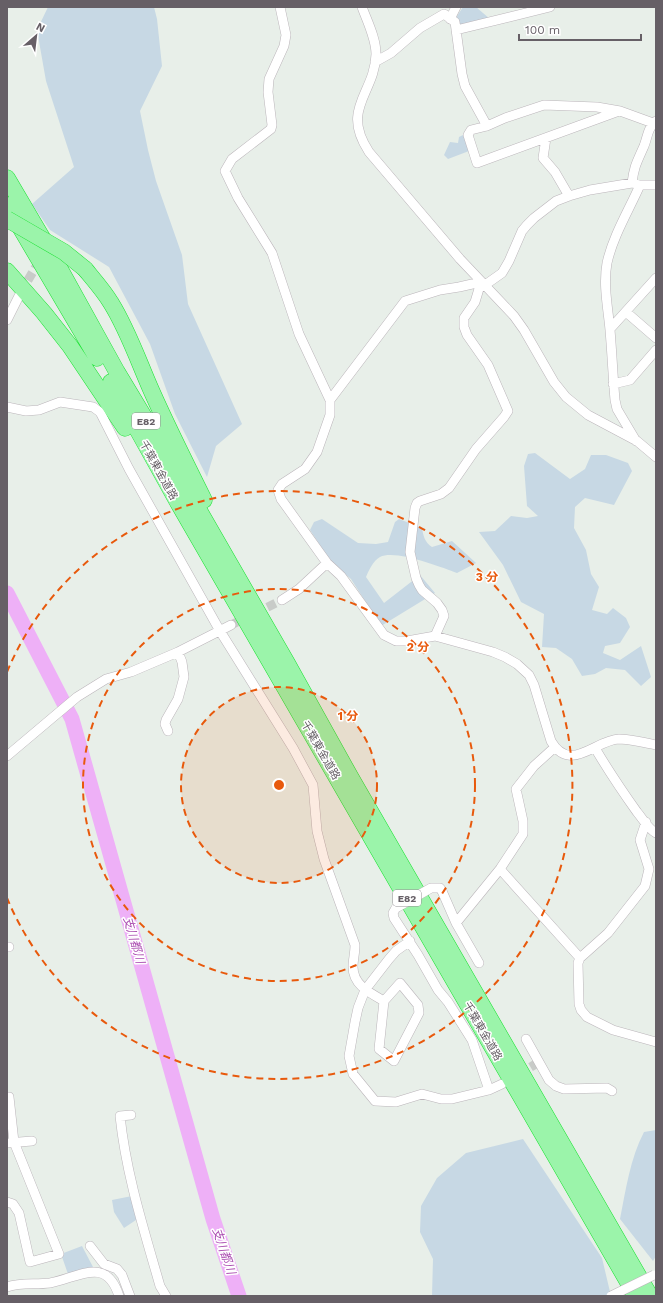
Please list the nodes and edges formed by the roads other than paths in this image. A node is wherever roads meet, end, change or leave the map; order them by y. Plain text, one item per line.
1 (280, 7) edge
2 (362, 7) edge
3 (456, 7) edge
4 (550, 7) edge
5 (450, 18) junction
6 (456, 30) junction
7 (375, 62) junction
8 (620, 111) junction
9 (655, 122) edge
10 (487, 126) junction
11 (546, 138) junction
12 (7, 178) edge
13 (636, 184) junction
14 (656, 185) edge
15 (569, 196) junction
16 (7, 205) edge
17 (7, 219) edge
18 (7, 271) edge
19 (656, 278) edge
20 (483, 283) junction
21 (18, 296) tunnel mouth
22 (626, 312) junction
23 (7, 320) edge
24 (610, 329) junction
25 (656, 338) edge
26 (656, 350) edge
27 (613, 384) junction
28 (330, 400) junction
29 (7, 407) edge
30 (637, 441) junction
31 (656, 457) edge
32 (177, 501) junction
33 (327, 563) junction
34 (282, 600) tunnel mouth
35 (231, 625) tunnel mouth
36 (220, 631) junction
37 (435, 636) junction
38 (178, 652) junction
39 (287, 663) junction
40 (168, 731) dead end
41 (656, 745) edge
42 (554, 747) junction
43 (595, 748) junction
44 (7, 756) edge
45 (646, 822) junction
46 (656, 833) edge
47 (500, 869) junction
48 (456, 923) junction
49 (410, 941) junction
50 (580, 958) junction
51 (479, 963) dead end
52 (366, 990) junction
53 (384, 1001) junction
54 (526, 1039) dead end
55 (656, 1042) edge
56 (502, 1084) dead end
57 (489, 1090) junction
58 (612, 1091) dead end
59 (7, 1097) edge
60 (131, 1115) dead end
61 (32, 1141) dead end
62 (11, 1143) edge
63 (7, 1202) edge
64 (90, 1246) dead end
65 (655, 1274) edge
66 (7, 1287) edge
67 (119, 1296) edge
68 (130, 1296) edge
69 (166, 1296) edge
70 (611, 1296) edge
71 (636, 1296) edge
72 (650, 1296) edge

1 - 28 street
2 - 7 street
3 - 5 street
4 - 6 street
5 - 6 street
5 - 7 street
6 - 10 street
7 - 20 street
8 - 9 street
8 - 10 street
8 - 11 street
9 - 13 street
10 - 11 street
11 - 15 street
12 - 39 highway, E82
13 - 14 street
13 - 15 street
13 - 24 street
15 - 20 street
16 - 32 highway, 千葉東金道路 / E82
17 - 39 highway, E82, bridge
18 - 32 highway
19 - 22 street
20 - 28 street
20 - 30 street
20 - 37 street
21 - 23 street
22 - 24 street
22 - 25 street
24 - 27 street
26 - 27 street
27 - 30 street
28 - 33 street
29 - 36 street
30 - 31 street
32 - 71 highway, 千葉東金道路 / E82
33 - 34 street
33 - 37 street
35 - 36 street
36 - 38 street
36 - 52 street
37 - 42 street
38 - 40 street
38 - 44 street
39 - 72 highway, 千葉東金道路 / E82
41 - 43 street
42 - 43 street
42 - 47 street
43 - 45 street
45 - 46 street
45 - 50 street
47 - 48 street
47 - 50 street
48 - 49 street, bridge
48 - 51 street
49 - 52 street
49 - 57 street
50 - 55 street
52 - 53 street
52 - 57 street
53 - 53 street
54 - 58 street
56 - 57 street
59 - 62 street
60 - 69 street
61 - 62 street
62 - 63 street
64 - 68 street
65 - 70 street, bridge
66 - 67 street

